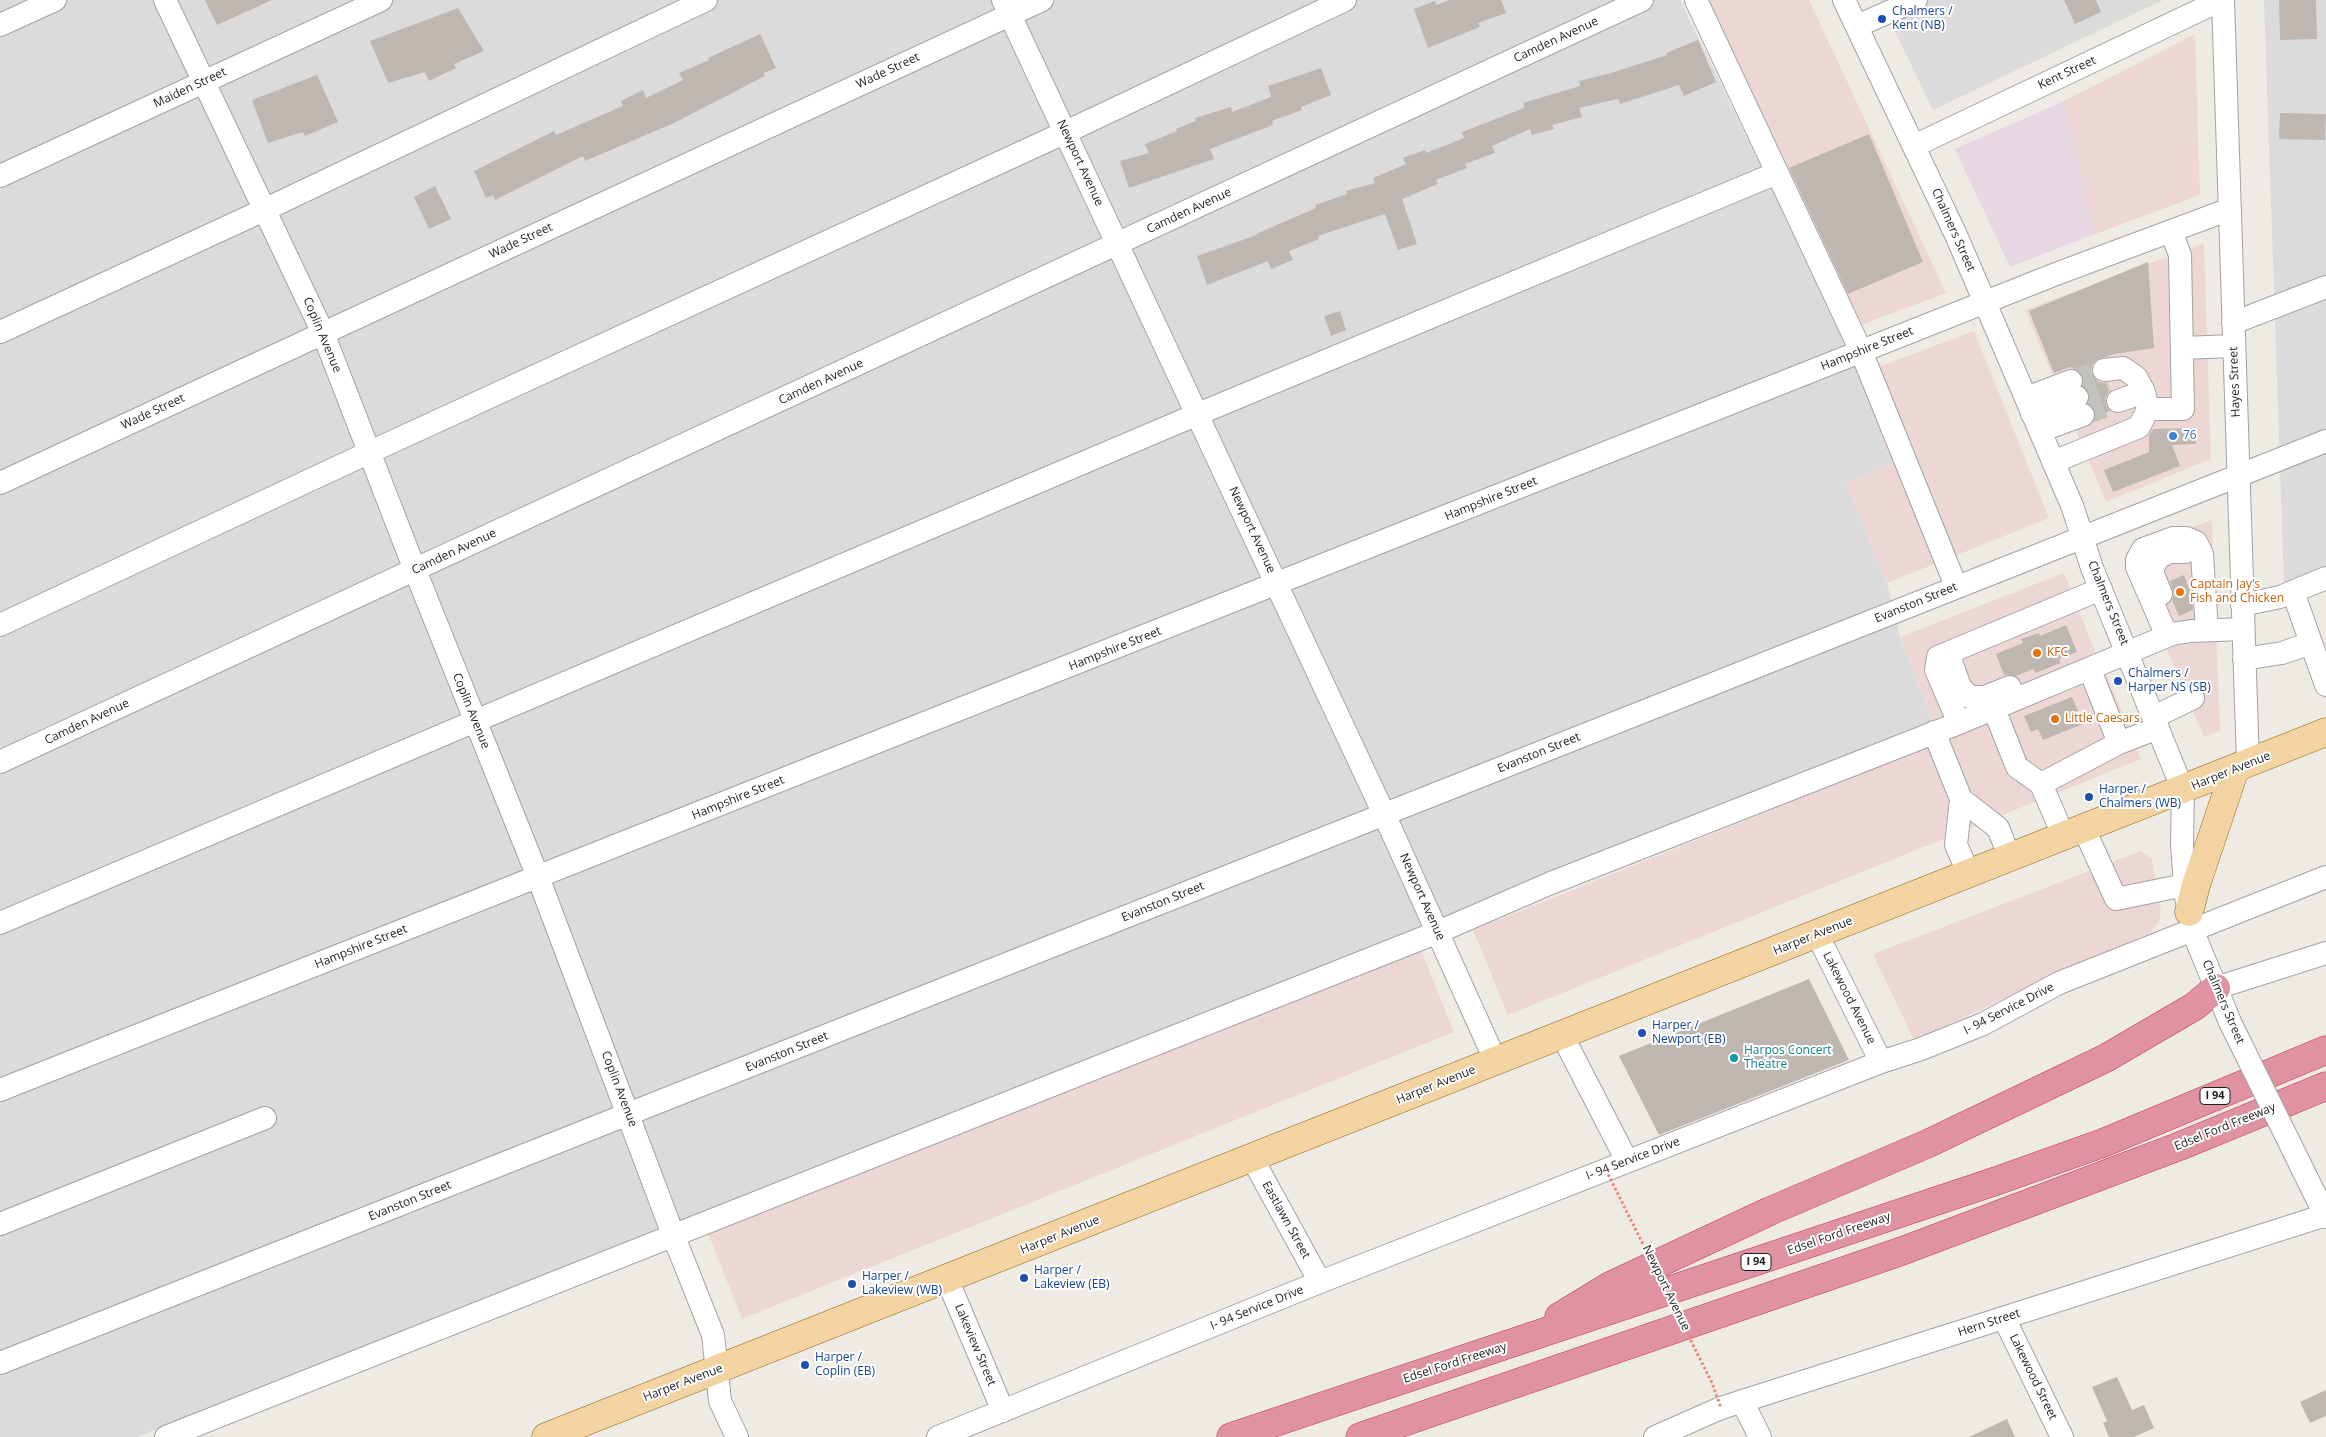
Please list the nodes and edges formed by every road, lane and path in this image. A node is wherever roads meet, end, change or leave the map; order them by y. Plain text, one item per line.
1 (54, 0) edge
2 (165, 0) edge
3 (381, 0) edge
4 (706, 0) edge
5 (1042, 0) edge
6 (1345, 0) edge
7 (1642, 0) edge
8 (1696, 0) edge
9 (1844, 0) edge
10 (1916, 0) edge
11 (2222, 0) edge
12 (1006, 7) edge
13 (0, 25) edge
14 (1857, 26) junction
15 (204, 82) junction
16 (1066, 132) junction
17 (1914, 146) junction
18 (1777, 174) junction
19 (0, 176) edge
20 (2230, 209) junction
21 (264, 210) junction
22 (2171, 231) junction
23 (1118, 244) junction
24 (2326, 288) edge
25 (1985, 302) junction
26 (2233, 323) junction
27 (0, 332) edge
28 (323, 333) junction
29 (2234, 346) junction
30 (2182, 348) junction
31 (1861, 351) junction
32 (2142, 393) junction
33 (1198, 414) junction
34 (2033, 414) junction
35 (2326, 441) edge
36 (370, 452) junction
37 (2053, 462) junction
38 (2238, 476) junction
39 (0, 483) edge
40 (2082, 537) junction
41 (415, 570) junction
42 (2326, 578) edge
43 (1277, 584) junction
44 (1956, 586) junction
45 (2101, 589) junction
46 (2293, 592) junction
47 (2242, 605) junction
48 (0, 625) edge
49 (2243, 629) junction
50 (2207, 630) junction
51 (2172, 635) junction
52 (2311, 643) junction
53 (1948, 653) junction
54 (2128, 654) junction
55 (2244, 659) junction
56 (2085, 671) junction
57 (2326, 685) edge
58 (2193, 698) dead end
59 (1994, 709) junction
60 (475, 721) junction
61 (1959, 723) junction
62 (2156, 723) junction
63 (1934, 732) junction
64 (2326, 732) edge
65 (2119, 744) junction
66 (0, 762) edge
67 (2241, 767) junction
68 (2041, 784) junction
69 (2183, 790) junction
70 (1961, 799) junction
71 (1384, 814) junction
72 (2074, 833) junction
73 (2010, 858) junction
74 (1969, 874) junction
75 (538, 877) junction
76 (2326, 877) edge
77 (2184, 885) junction
78 (2191, 920) junction
79 (0, 923) edge
80 (1438, 932) junction
81 (1817, 934) junction
82 (2326, 953) edge
83 (2216, 988) junction
84 (1562, 1035) junction
85 (2326, 1050) edge
86 (1496, 1062) junction
87 (1881, 1062) junction
88 (2326, 1086) edge
89 (0, 1090) edge
90 (629, 1114) junction
91 (265, 1118) dead end
92 (1252, 1158) junction
93 (1627, 1161) junction
94 (1606, 1170) junction
95 (2326, 1216) edge
96 (0, 1224) edge
97 (674, 1237) junction
98 (947, 1279) junction
99 (1320, 1282) junction
100 (2004, 1318) junction
101 (1514, 1344) junction
102 (0, 1363) edge
103 (718, 1369) junction
104 (1742, 1401) junction
105 (1721, 1408) junction
106 (1003, 1412) junction
107 (166, 1437) edge
108 (546, 1437) edge
109 (737, 1437) edge
110 (938, 1437) edge
111 (1231, 1437) edge
112 (1360, 1437) edge
113 (1654, 1437) edge
114 (1760, 1437) edge
115 (2062, 1437) edge

1 - 13 street
2 - 15 street, Coplin Avenue
3 - 15 street, Maiden Street
4 - 21 street
5 - 12 street, Wade Street
6 - 16 street
7 - 23 street, Camden Avenue
8 - 18 street
9 - 14 street, Chalmers Street
10 - 14 street
11 - 17 street, Kent Street
11 - 20 street, Hayes Street
12 - 16 street, Newport Avenue
12 - 28 street, Wade Street
14 - 17 street, Chalmers Street
15 - 19 street, Maiden Street
15 - 21 street, Coplin Avenue
16 - 23 street, Newport Avenue
16 - 36 street
17 - 25 street, Chalmers Street
18 - 31 street
18 - 33 street
20 - 22 street, Hampshire Street
20 - 26 street, Hayes Street
21 - 27 street
21 - 28 street, Coplin Avenue
22 - 25 street, Hampshire Street
22 - 30 street
23 - 33 street, Newport Avenue
23 - 41 street, Camden Avenue
24 - 26 street
25 - 31 street, Hampshire Street
25 - 34 street, Chalmers Street
26 - 29 street, Hayes Street
28 - 36 street, Coplin Avenue
28 - 39 street, Wade Street
29 - 30 street
29 - 38 street, Hayes Street
30 - 32 street
31 - 43 street, Hampshire Street
31 - 44 street
32 - 32 street
32 - 37 street
33 - 43 street, Newport Avenue
33 - 60 street
34 - 34 street
34 - 37 street, Chalmers Street
35 - 38 street, Evanston Street
36 - 41 street, Coplin Avenue
36 - 48 street
37 - 40 street, Chalmers Street
38 - 40 street, Evanston Street
38 - 47 street, Hayes Street
40 - 44 street, Evanston Street
40 - 45 street, Chalmers Street
41 - 60 street, Coplin Avenue
41 - 66 street, Camden Avenue
42 - 46 street
43 - 71 street, Newport Avenue
43 - 75 street, Hampshire Street
44 - 71 street, Evanston Street
45 - 53 street
45 - 54 street, Chalmers Street
46 - 47 street
46 - 52 street
47 - 49 street, Hayes Street
49 - 50 street
49 - 55 street, Hayes Street
50 - 51 street
50 - 51 street
51 - 54 street
52 - 55 street
52 - 57 street
53 - 56 street
53 - 61 street
54 - 56 street
54 - 62 street, Chalmers Street
55 - 67 street, Hayes Street
56 - 59 street
56 - 65 street
58 - 62 street
59 - 61 street
59 - 68 street
60 - 75 street, Coplin Avenue
60 - 79 street
61 - 63 street
62 - 65 street
62 - 69 street, Chalmers Street
63 - 70 street
63 - 80 street
64 - 67 main road, Harper Avenue
65 - 68 street
67 - 69 main road, Harper Avenue
67 - 78 main road
68 - 72 street
69 - 72 main road, Harper Avenue
69 - 77 street, Chalmers Street
70 - 73 street
70 - 74 street
71 - 80 street, Newport Avenue
71 - 90 street, Evanston Street
72 - 73 main road, Harper Avenue
72 - 77 street
73 - 74 main road, Harper Avenue
74 - 81 main road, Harper Avenue
75 - 89 street, Hampshire Street
75 - 90 street, Coplin Avenue
76 - 78 street, I- 94 Service Drive
77 - 78 street, Chalmers Street
78 - 83 street, Chalmers Street
78 - 87 street, I- 94 Service Drive
80 - 86 street, Newport Avenue
80 - 97 street
81 - 84 main road, Harper Avenue
81 - 87 street, Lakewood Avenue
82 - 83 street
83 - 95 street, Chalmers Street, bridge
83 - 101 highway
84 - 86 main road, Harper Avenue
84 - 93 street
85 - 101 highway, Edsel Ford Freeway / I 94
86 - 92 main road, Harper Avenue
87 - 93 street, I- 94 Service Drive
88 - 112 highway, Edsel Ford Freeway
90 - 97 street, Coplin Avenue
90 - 102 street, Evanston Street
91 - 96 street
92 - 98 main road, Harper Avenue
92 - 99 street, Eastlawn Street
93 - 94 street, I- 94 Service Drive
94 - 99 street, I- 94 Service Drive
94 - 105 path, Newport Avenue, bridge
95 - 100 street, Hern Street
97 - 103 street, Coplin Avenue
97 - 107 street
98 - 103 main road, Harper Avenue
98 - 106 street, Lakeview Street
99 - 106 street, I- 94 Service Drive
100 - 104 street, Hern Street
100 - 115 street, Lakewood Street
101 - 111 highway, Edsel Ford Freeway / I 94
103 - 108 main road, Harper Avenue
103 - 109 street, Coplin Avenue
104 - 105 street, Hern Street
104 - 114 street
105 - 113 street, Hern Street
106 - 110 street, I- 94 Service Drive

